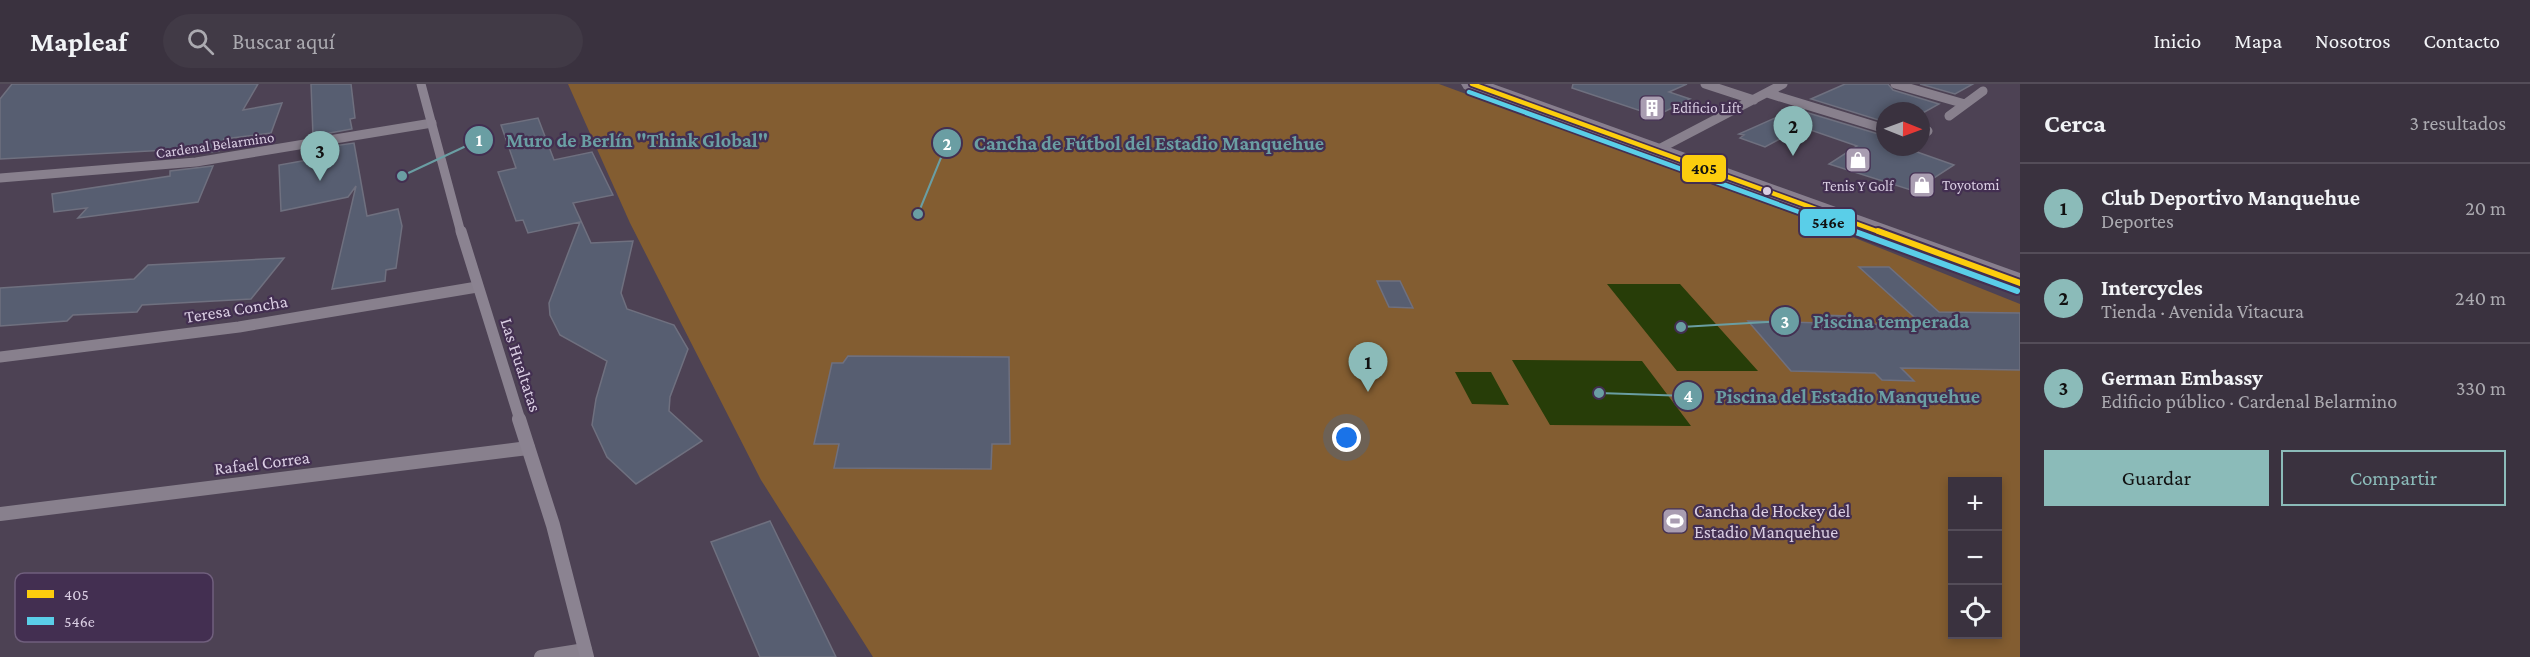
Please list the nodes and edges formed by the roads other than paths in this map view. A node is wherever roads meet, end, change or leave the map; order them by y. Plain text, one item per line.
1 (421, 84) edge
2 (1472, 84) edge
3 (1497, 84) edge
4 (1705, 84) edge
5 (1783, 84) edge
6 (1895, 84) edge
7 (1983, 91) dead end
8 (1767, 93) junction
9 (1754, 99) junction
10 (1965, 104) junction
11 (1949, 116) dead end
12 (432, 123) junction
13 (1876, 126) edge
14 (1663, 148) junction
15 (0, 178) edge
16 (2020, 270) edge
17 (2020, 283) edge
18 (477, 287) junction
19 (0, 357) edge
20 (528, 448) junction
21 (0, 514) edge
22 (586, 654) edge
23 (542, 657) edge

1 - 12 street, Las Hualtatas
2 - 14 main road
3 - 14 main road
4 - 9 street
5 - 8 street
6 - 10 street
7 - 10 street
8 - 9 street
8 - 13 street
9 - 14 street
10 - 11 street
12 - 15 street, Cardenal Belarmino
12 - 18 street, Las Hualtatas
14 - 16 main road
14 - 17 main road
18 - 19 street, Teresa Concha
18 - 20 street, Las Hualtatas
20 - 21 street, Rafael Correa
20 - 22 street, Las Hualtatas
22 - 23 street

